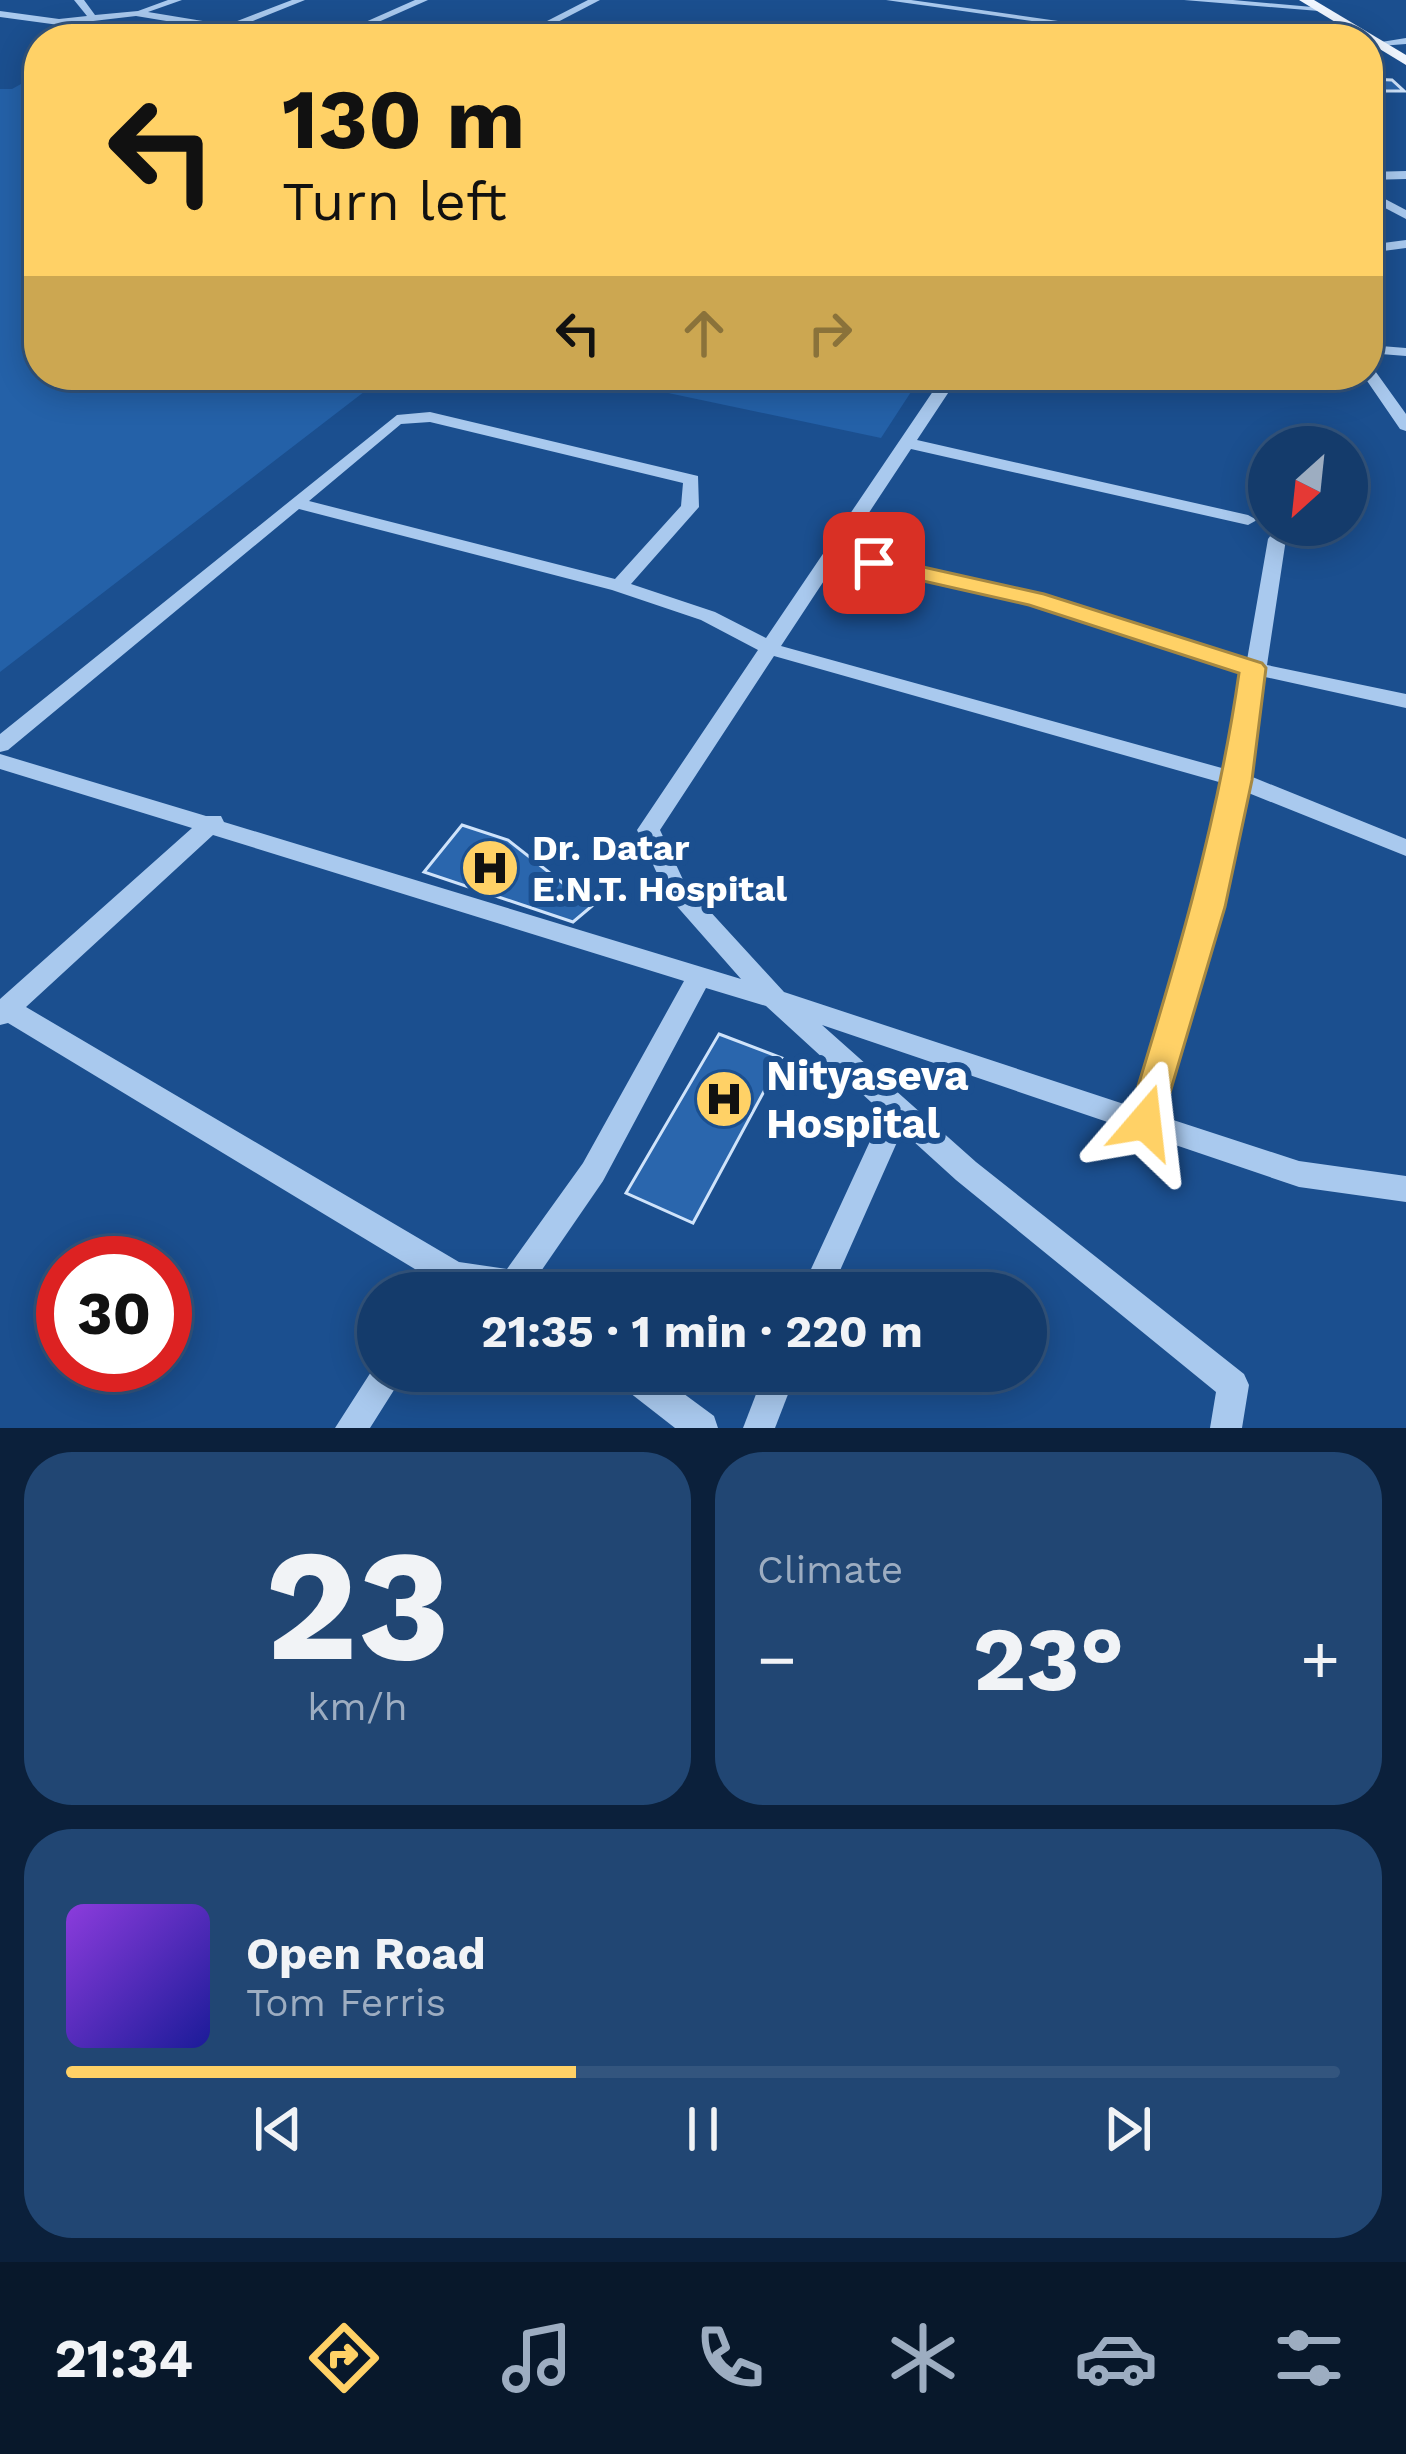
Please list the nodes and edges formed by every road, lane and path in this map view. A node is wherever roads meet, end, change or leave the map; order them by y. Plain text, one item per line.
1 (80, 0) edge
2 (177, 0) edge
3 (300, 0) edge
4 (423, 0) edge
5 (595, 0) edge
6 (891, 0) edge
7 (1189, 0) edge
8 (1315, 3) edge
9 (136, 13) junction
10 (0, 14) edge
11 (93, 18) junction
12 (203, 24) edge
13 (238, 24) edge
14 (367, 24) edge
15 (547, 24) edge
16 (1068, 24) edge
17 (1357, 24) edge
18 (1397, 44) edge
19 (1406, 61) edge
20 (942, 390) edge
21 (1381, 390) edge
22 (1406, 426) edge
23 (907, 443) junction
24 (300, 504) junction
25 (1248, 520) edge
26 (1275, 546) edge
27 (834, 555) junction
28 (619, 586) junction
29 (771, 649) junction
30 (1252, 668) junction
31 (1406, 700) edge
32 (0, 745) edge
33 (0, 760) edge
34 (1238, 780) junction
35 (213, 822) junction
36 (1406, 848) edge
37 (700, 975) junction
38 (775, 999) junction
39 (3, 1012) edge
40 (898, 1110) junction
41 (1145, 1122) junction
42 (1406, 1189) edge
43 (427, 1272) edge
44 (531, 1272) edge
45 (825, 1272) edge
46 (376, 1392) edge
47 (655, 1392) edge
48 (773, 1392) edge
49 (351, 1428) edge
50 (702, 1428) edge
51 (759, 1428) edge
52 (1226, 1428) edge

1 - 11 street
2 - 9 street
3 - 13 street
4 - 14 street
5 - 15 street
6 - 16 street
7 - 8 street
8 - 17 main road
9 - 11 street
9 - 12 street
10 - 11 street
18 - 19 main road
20 - 23 street
21 - 22 street
23 - 25 street
23 - 27 street
24 - 28 street
24 - 28 street
24 - 32 street
26 - 30 street
27 - 29 street
27 - 30 street
28 - 29 street
29 - 34 street
29 - 38 street
30 - 31 street
30 - 34 street
33 - 35 street
34 - 36 street
34 - 41 street
35 - 37 street
35 - 39 street
37 - 38 street
37 - 44 street
38 - 40 street
38 - 41 street
39 - 43 street
40 - 45 street
40 - 52 street
41 - 42 street
46 - 49 street
47 - 50 street
48 - 51 street

